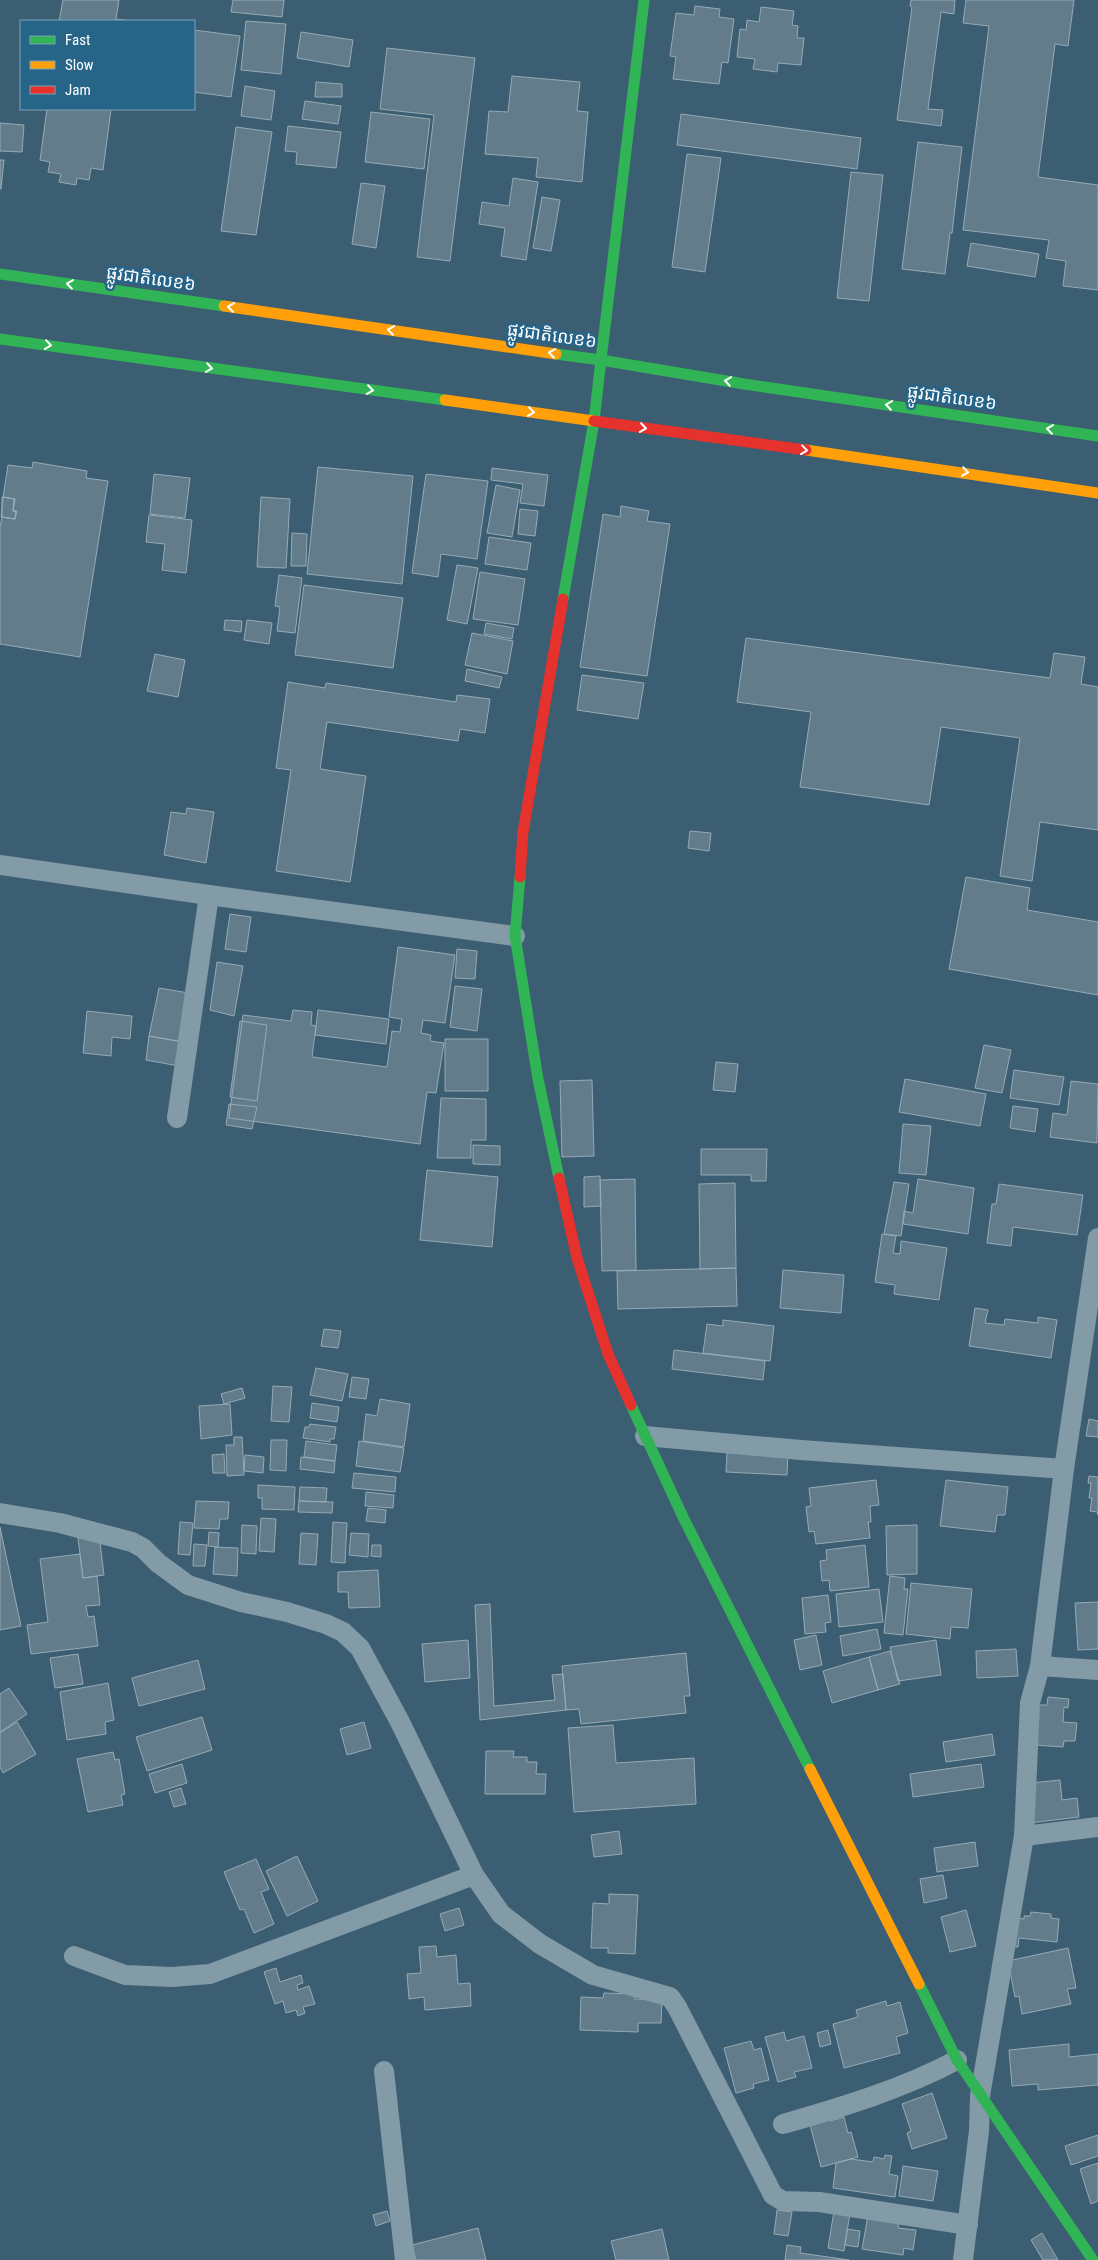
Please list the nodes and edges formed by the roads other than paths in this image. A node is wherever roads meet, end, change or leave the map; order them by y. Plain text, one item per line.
1 (644, 0) edge
2 (0, 274) edge
3 (0, 339) edge
4 (601, 360) junction
5 (594, 421) junction
6 (1098, 436) edge
7 (1098, 493) edge
8 (0, 865) edge
9 (209, 895) junction
10 (515, 936) junction
11 (177, 1118) dead end
12 (1098, 1238) edge
13 (1097, 1262) edge
14 (645, 1436) junction
15 (1064, 1469) junction
16 (0, 1513) edge
17 (1040, 1666) junction
18 (1098, 1670) edge
19 (1098, 1827) edge
20 (1024, 1836) junction
21 (474, 1875) junction
22 (74, 1956) dead end
23 (957, 2060) junction
24 (384, 2071) dead end
25 (980, 2096) junction
26 (783, 2124) dead end
27 (968, 2225) junction
28 (405, 2260) edge
29 (963, 2260) edge
30 (1093, 2260) edge

1 - 4 main road
4 -> 2 main road, ផ្លូវជាតិលេខ៦
3 -> 5 main road
4 - 5 main road
6 -> 4 main road, ផ្លូវជាតិលេខ៦
5 -> 7 main road
5 - 10 main road
8 - 9 street
9 - 10 street
9 - 11 street
10 - 14 main road
12 - 13 street
13 - 15 street
14 - 15 street
14 - 23 main road
15 - 17 street
16 - 21 street
17 - 18 street
17 - 20 street
19 - 20 street
20 - 25 street
21 - 22 street
21 - 27 street
23 - 25 main road
23 - 26 street
24 - 28 street
25 - 27 street
25 - 30 main road
27 - 29 street

